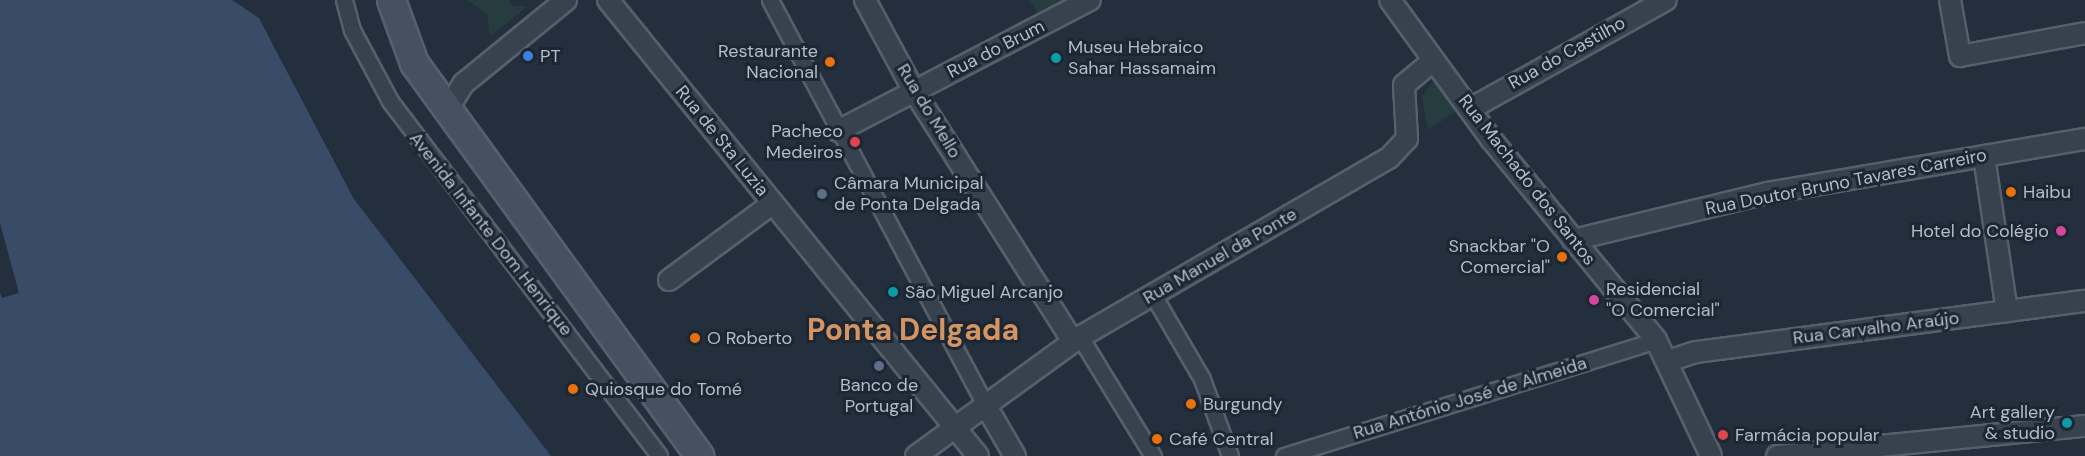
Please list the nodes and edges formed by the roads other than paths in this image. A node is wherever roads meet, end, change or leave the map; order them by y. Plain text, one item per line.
1 (344, 0) edge
2 (392, 0) edge
3 (566, 0) edge
4 (608, 0) edge
5 (770, 0) edge
6 (865, 0) edge
7 (1090, 0) edge
8 (1390, 0) edge
9 (1666, 0) edge
10 (1950, 0) edge
11 (2085, 33) edge
12 (1433, 61) junction
13 (914, 91) junction
14 (1470, 109) junction
15 (447, 110) junction
16 (838, 131) junction
17 (2085, 139) edge
18 (1984, 156) junction
19 (773, 203) junction
20 (1573, 240) junction
21 (669, 280) dead end
22 (1153, 295) junction
23 (2085, 301) edge
24 (2007, 311) junction
25 (1077, 339) junction
26 (1656, 340) junction
27 (1668, 361) junction
28 (986, 405) junction
29 (2085, 426) edge
30 (959, 427) junction
31 (659, 456) edge
32 (700, 456) edge
33 (916, 456) edge
34 (978, 456) edge
35 (1015, 456) edge
36 (1153, 456) edge
37 (1230, 456) edge
38 (1284, 456) edge
39 (1711, 456) edge
40 (1777, 456) edge

1 - 31 street, Avenida Infante Dom Henrique
2 - 15 main road, Avenida Infante Dom Henrique
3 - 15 street
4 - 19 street, Rua de Sta Luzia
5 - 16 street
6 - 13 street, Rua do Mello
7 - 13 street, Rua do Brum
8 - 12 street, Rua Machado dos Santos
9 - 14 street, Rua do Castilho
10 - 11 street
12 - 14 street, Rua Machado dos Santos
12 - 22 street, Rua Manuel da Ponte
13 - 16 street, Rua do Brum
13 - 25 street, Rua do Mello
14 - 20 street, Rua Machado dos Santos
15 - 32 main road, Avenida Infante Dom Henrique
16 - 28 street
17 - 18 street, Rua Doutor Bruno Tavares Carreiro
18 - 20 street, Rua Doutor Bruno Tavares Carreiro
18 - 24 street
19 - 21 street
19 - 30 street, Rua de Sta Luzia
20 - 26 street, Rua Machado dos Santos
22 - 25 street, Rua Manuel da Ponte
22 - 37 street
23 - 24 street, Rua Carvalho Araújo
24 - 27 street, Rua Carvalho Araújo
25 - 28 street, Rua Manuel da Ponte
25 - 36 street, Rua do Mello
26 - 27 street, Rua Machado dos Santos
26 - 38 street, Rua António José de Almeida
27 - 39 street, Rua Machado dos Santos
28 - 30 street, Rua Manuel da Ponte
28 - 35 street
29 - 40 street
30 - 33 street, Rua Manuel da Ponte
30 - 34 street, Rua de Sta Luzia

